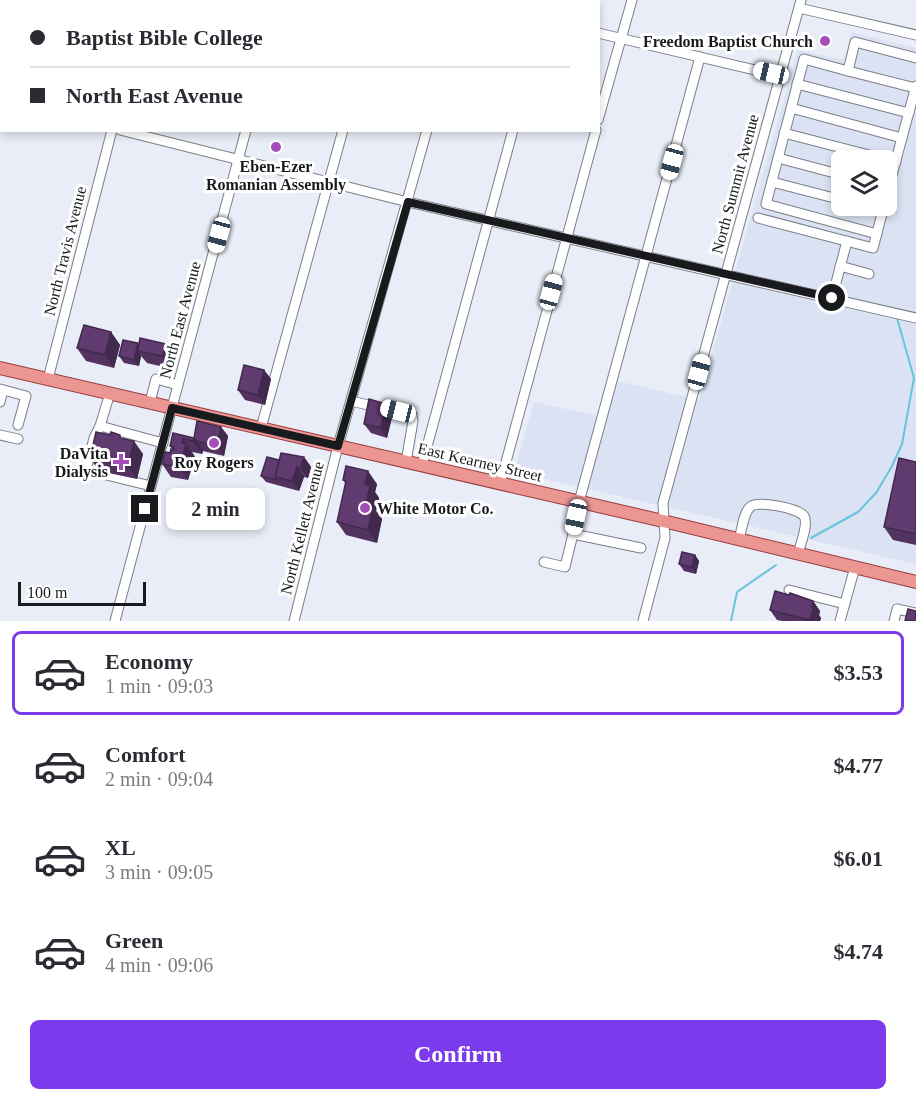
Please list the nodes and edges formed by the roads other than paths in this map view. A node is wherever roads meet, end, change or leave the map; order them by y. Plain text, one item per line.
1 (632, 0) edge
2 (800, 4) edge
3 (600, 33) edge
4 (916, 34) edge
5 (621, 38) junction
6 (700, 57) junction
7 (916, 58) edge
8 (848, 70) junction
9 (780, 76) junction
10 (797, 84) junction
11 (916, 87) edge
12 (791, 108) junction
13 (600, 113) edge
14 (909, 113) junction
15 (111, 132) edge
16 (128, 132) edge
17 (245, 132) edge
18 (342, 132) edge
19 (426, 132) edge
20 (512, 132) edge
21 (595, 132) edge
22 (784, 133) junction
23 (902, 138) junction
24 (850, 150) edge
25 (897, 158) edge
26 (778, 159) junction
27 (238, 160) junction
28 (831, 172) edge
29 (328, 182) junction
30 (751, 183) junction
31 (771, 185) junction
32 (831, 198) edge
33 (408, 202) junction
34 (882, 216) edge
35 (758, 218) dead end
36 (489, 220) junction
37 (877, 234) junction
38 (566, 238) junction
39 (847, 241) junction
40 (646, 256) junction
41 (840, 266) junction
42 (726, 274) junction
43 (869, 274) dead end
44 (832, 298) junction
45 (916, 318) edge
46 (0, 368) edge
47 (48, 379) junction
48 (178, 385) junction
49 (2, 389) edge
50 (110, 393) junction
51 (351, 401) junction
52 (0, 402) edge
53 (150, 402) junction
54 (172, 408) junction
55 (18, 425) dead end
56 (100, 426) junction
57 (261, 428) junction
58 (0, 435) edge
59 (18, 439) dead end
60 (163, 443) junction
61 (338, 446) junction
62 (406, 462) junction
63 (422, 465) junction
64 (500, 484) junction
65 (151, 486) junction
66 (579, 502) junction
67 (663, 521) junction
68 (573, 534) junction
69 (739, 539) junction
70 (641, 548) dead end
71 (798, 554) junction
72 (544, 562) dead end
73 (855, 567) junction
74 (916, 582) edge
75 (789, 590) dead end
76 (845, 604) junction
77 (916, 613) edge
78 (115, 621) edge
79 (294, 621) edge
80 (643, 621) edge
81 (840, 621) edge
82 (894, 621) edge

1 - 5 street
2 - 4 street
2 - 9 street, North Summit Avenue
3 - 5 street
5 - 6 street
5 - 13 street
6 - 9 street
6 - 40 street
7 - 8 street
8 - 10 street
8 - 11 street
9 - 30 street, North Summit Avenue
10 - 12 street
10 - 14 street
11 - 14 street
12 - 22 street
12 - 23 street
14 - 23 street
15 - 47 street, North Travis Avenue
16 - 27 street
17 - 27 street, North East Avenue
18 - 29 street
19 - 33 street, North Kellett Avenue
20 - 36 street
21 - 38 street
22 - 24 street
22 - 26 street
23 - 25 street
26 - 28 street
26 - 31 street
27 - 29 street
27 - 48 street, North East Avenue
29 - 33 street
29 - 57 street
30 - 31 street
30 - 42 street, North Summit Avenue
31 - 32 street
31 - 37 street
33 - 36 street
33 - 51 street, North Kellett Avenue
34 - 37 street
35 - 39 street
36 - 38 street
36 - 63 street
37 - 39 street
38 - 40 street
38 - 64 street
39 - 41 street
40 - 42 street
40 - 66 street
41 - 43 street
41 - 44 street
42 - 44 street
42 - 67 street, North Summit Avenue
44 - 45 street
46 - 47 main road, East Kearney Street
47 - 50 main road, East Kearney Street
48 - 53 street
48 - 54 street, North East Avenue
49 - 52 street
49 - 55 street
50 - 53 main road, East Kearney Street
50 - 56 street
51 - 61 street, North Kellett Avenue
51 - 62 street
53 - 54 main road, East Kearney Street
54 - 57 main road, East Kearney Street
54 - 60 street, North East Avenue
56 - 60 street
56 - 65 street
57 - 61 main road, East Kearney Street
58 - 59 street
60 - 65 street, North East Avenue
61 - 62 main road, East Kearney Street
61 - 79 street, North Kellett Avenue
62 - 63 main road, East Kearney Street
63 - 64 main road, East Kearney Street
64 - 66 main road, East Kearney Street
65 - 78 street, North East Avenue
66 - 67 main road, East Kearney Street
66 - 68 street
67 - 69 main road, East Kearney Street
67 - 80 street, North Summit Avenue
68 - 70 street
68 - 72 street
69 - 71 main road, East Kearney Street
69 - 71 street
71 - 73 main road, East Kearney Street
73 - 74 main road, East Kearney Street
73 - 76 street
75 - 76 street
76 - 81 street
77 - 82 street

